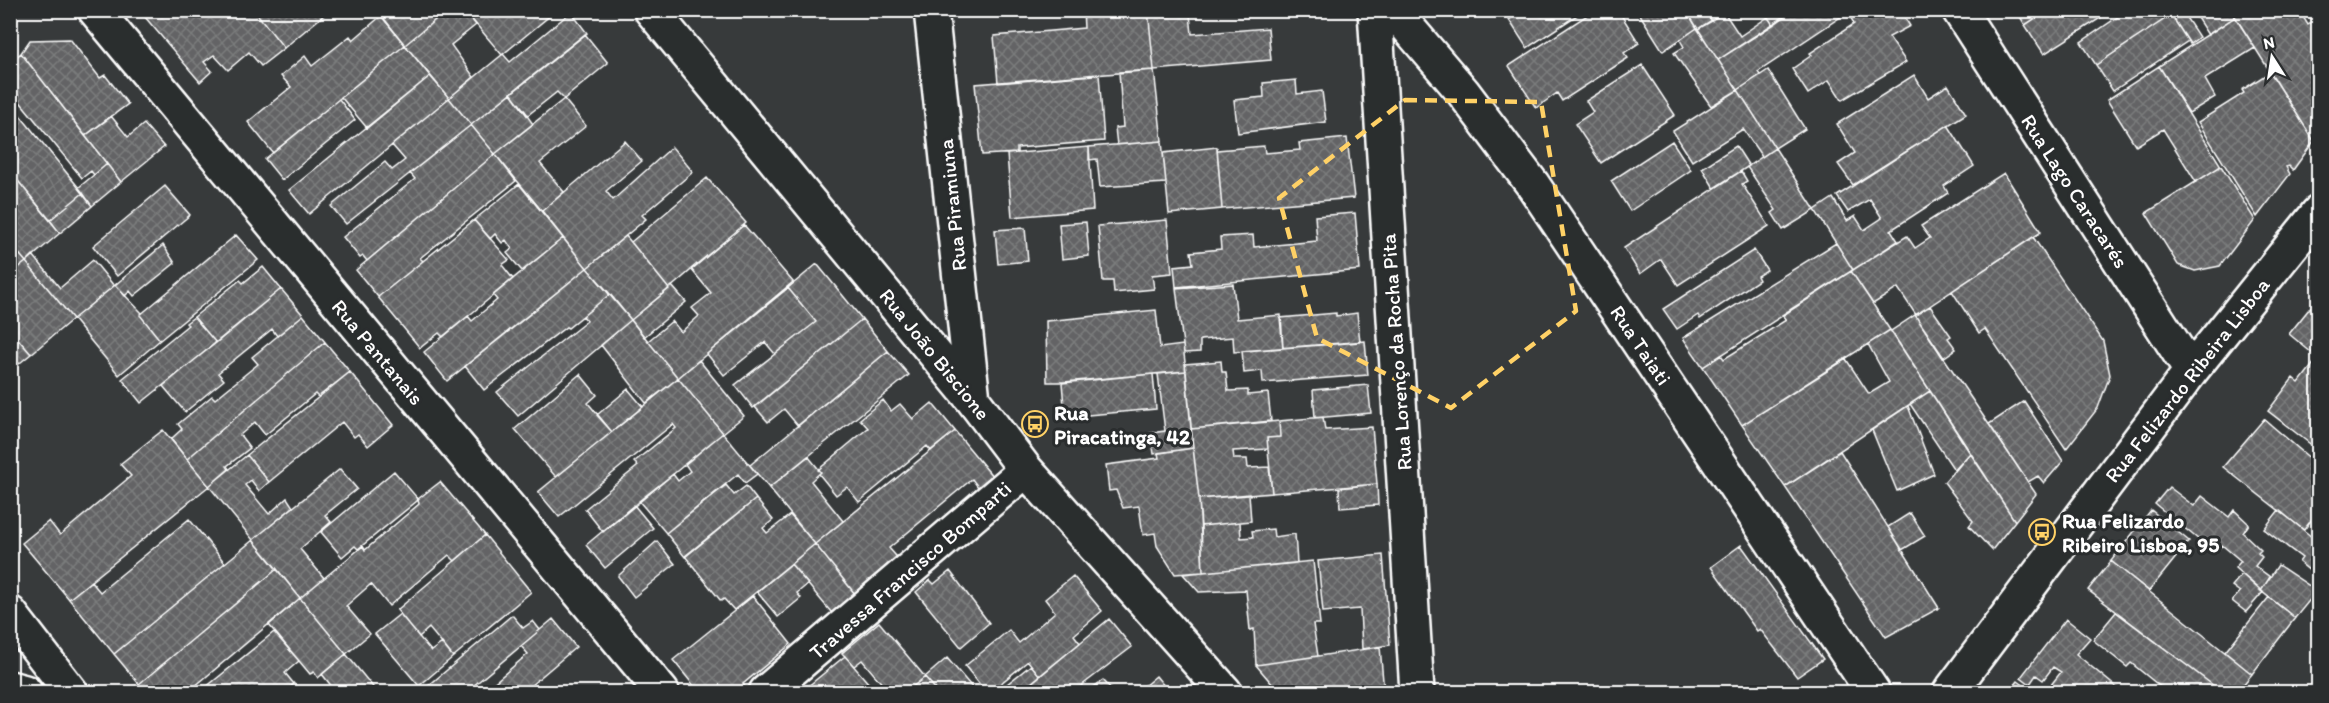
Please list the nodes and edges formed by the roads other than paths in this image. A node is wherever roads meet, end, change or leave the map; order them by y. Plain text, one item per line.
1 (95, 10) edge
2 (651, 10) edge
3 (931, 10) edge
4 (1375, 10) edge
5 (1393, 10) edge
6 (1959, 10) edge
7 (2319, 213) edge
8 (2191, 371) junction
9 (973, 400) junction
10 (1026, 470) junction
11 (10, 613) edge
12 (10, 688) edge
13 (25, 693) edge
14 (71, 693) edge
15 (662, 693) edge
16 (766, 693) edge
17 (1225, 693) edge
18 (1417, 693) edge
19 (1873, 693) edge
20 (1950, 693) edge

1 - 15 street, Rua Pantanais
2 - 9 street, Rua João Biscione
3 - 9 street, Rua Piramiuna
4 - 18 street, Rua Lorenço da Rocha Pita
5 - 19 street, Rua Taiati
6 - 8 street, Rua Lago Caracarés
7 - 8 street, Rua Felizardo Ribeira Lisboa
8 - 20 street, Rua Felizardo Ribeira Lisboa
9 - 10 street, Rua João Biscione
10 - 16 street, Travessa Francisco Bomparti
10 - 17 street, Rua João Biscione
11 - 14 street
12 - 13 street

